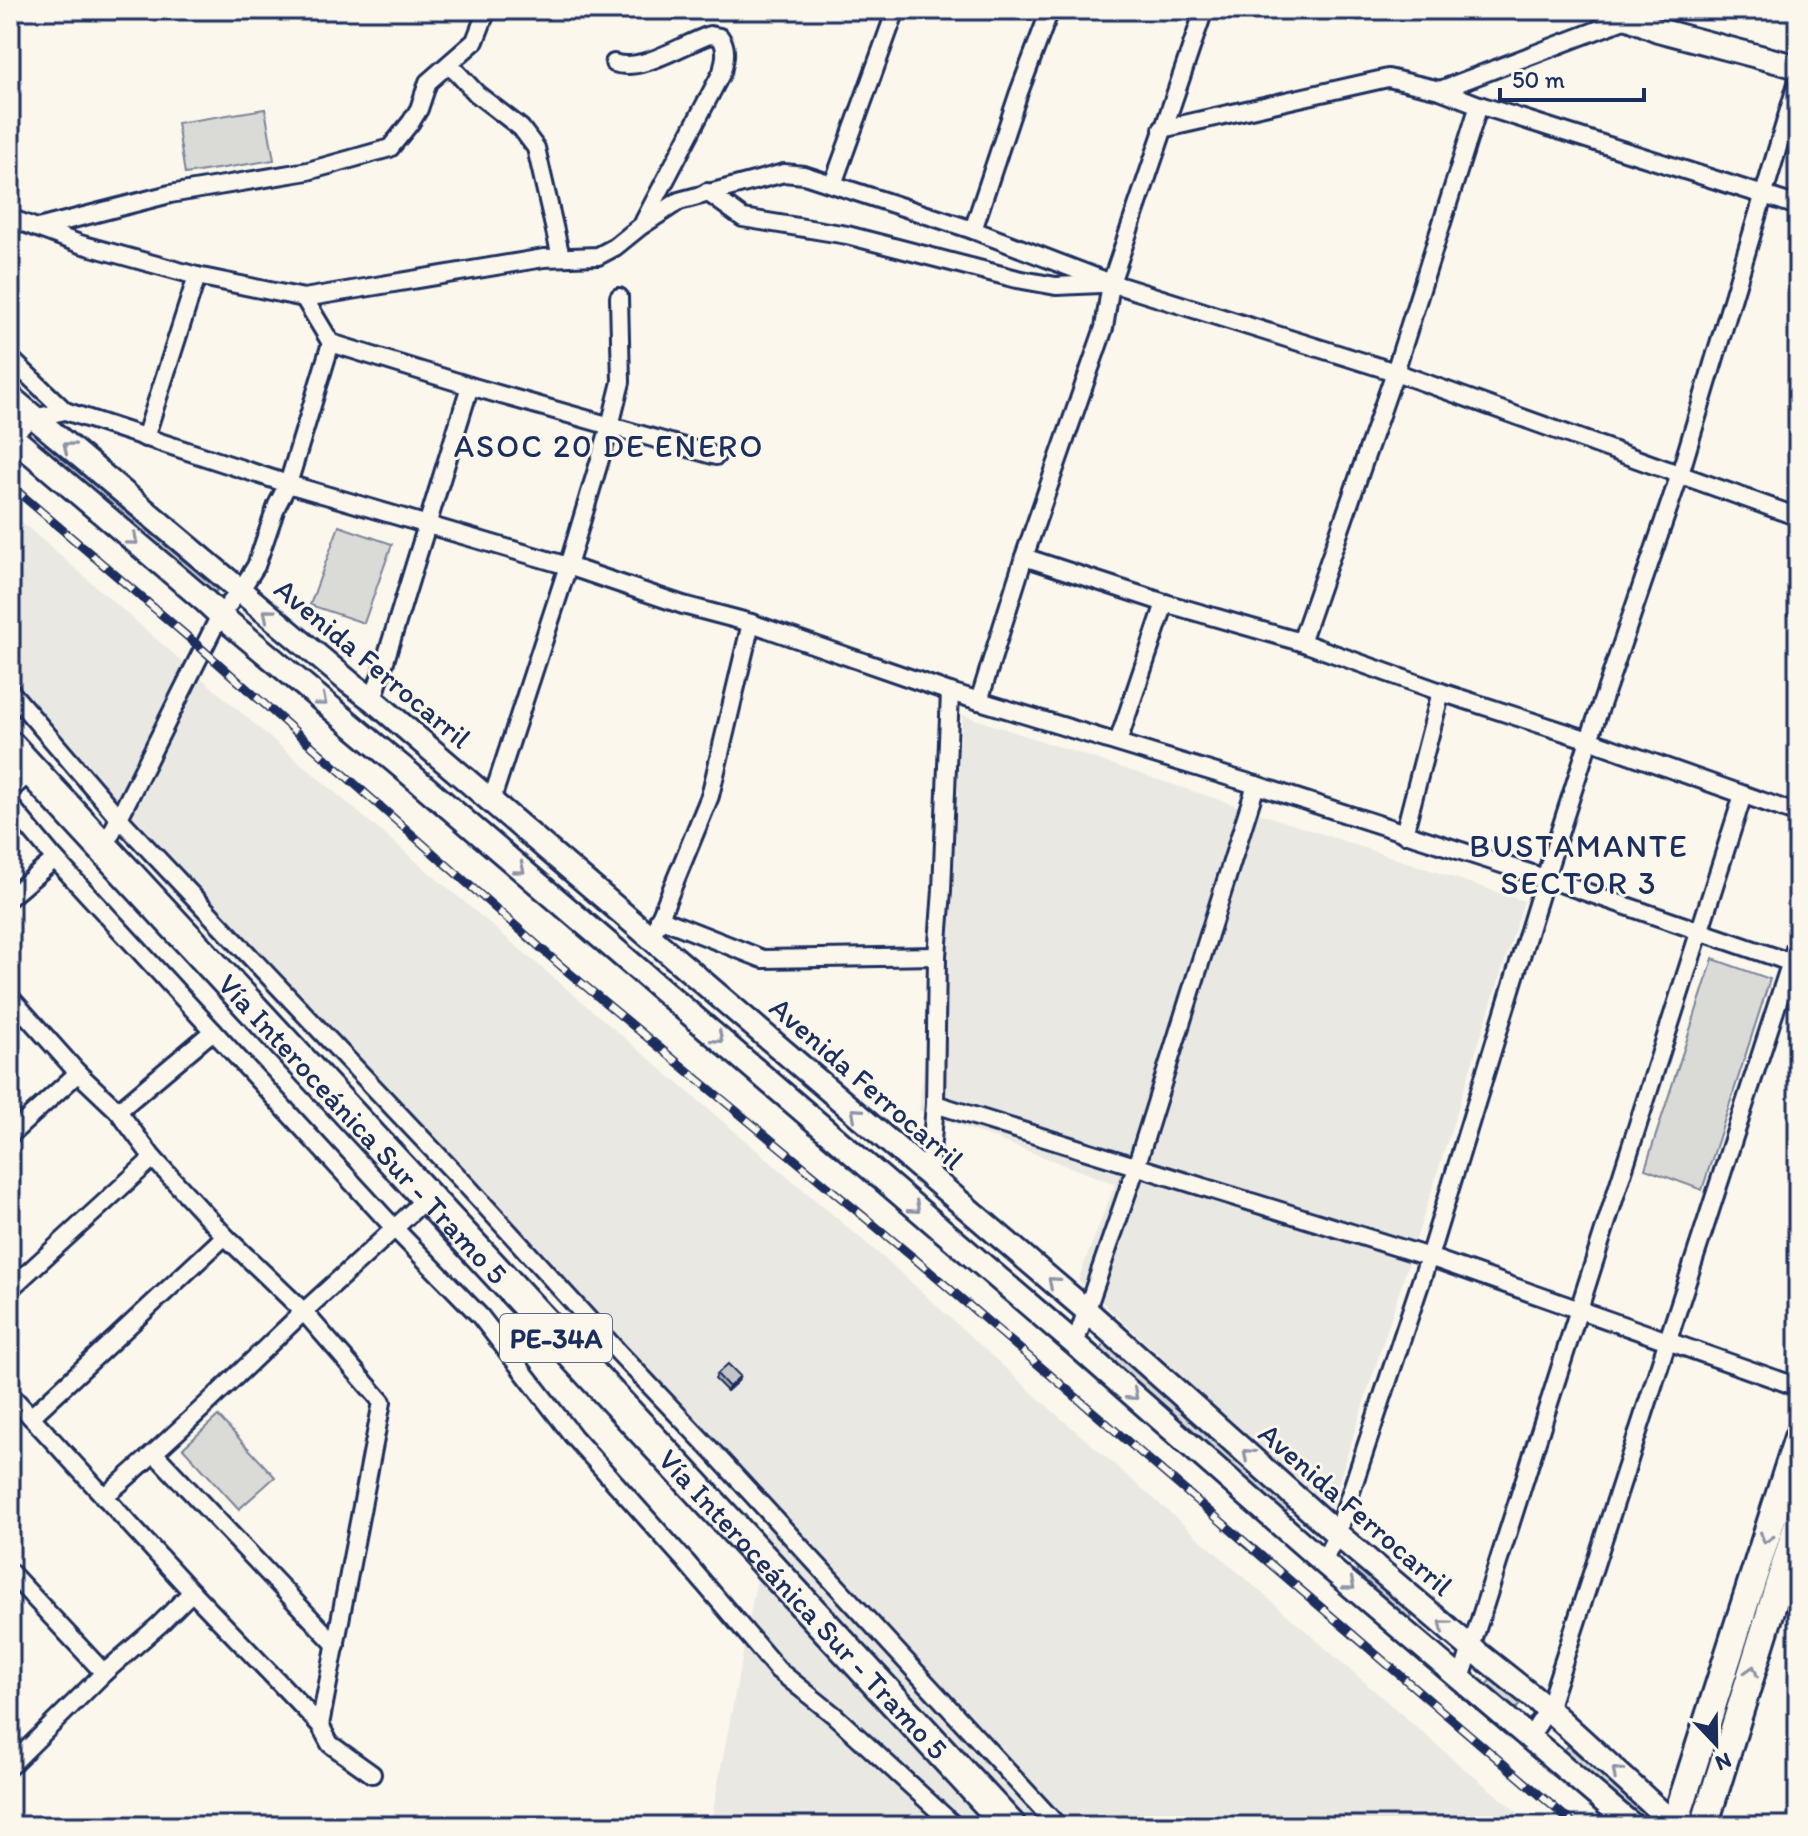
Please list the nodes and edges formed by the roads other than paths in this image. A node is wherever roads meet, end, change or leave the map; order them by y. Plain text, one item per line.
1 (487, 10) edge
2 (896, 10) edge
3 (1050, 10) edge
4 (1204, 10) edge
5 (1603, 10) edge
6 (1629, 18) junction
7 (614, 63) dead end
8 (449, 64) junction
9 (1798, 67) edge
10 (1798, 80) edge
11 (1440, 90) junction
12 (1479, 105) junction
13 (1162, 129) junction
14 (833, 184) junction
15 (707, 192) junction
16 (1764, 195) junction
17 (1798, 206) edge
18 (10, 218) edge
19 (641, 226) junction
20 (36, 228) junction
21 (973, 230) junction
22 (561, 257) junction
23 (197, 276) junction
24 (1111, 283) junction
25 (619, 297) dead end
26 (304, 298) junction
27 (331, 343) junction
28 (10, 358) edge
29 (1395, 372) junction
30 (470, 386) junction
31 (10, 397) edge
32 (65, 411) junction
33 (33, 418) junction
34 (610, 426) junction
35 (10, 435) edge
36 (145, 438) junction
37 (716, 456) dead end
38 (1680, 474) junction
39 (288, 484) junction
40 (1798, 517) edge
41 (426, 525) junction
42 (1024, 557) junction
43 (568, 566) junction
44 (240, 591) junction
45 (1165, 603) junction
46 (220, 615) junction
47 (751, 623) junction
48 (1301, 642) junction
49 (10, 691) edge
50 (950, 692) junction
51 (1441, 692) junction
52 (373, 700) junction
53 (979, 701) junction
54 (1589, 740) junction
55 (1118, 742) junction
56 (10, 747) edge
57 (21, 780) edge
58 (1256, 785) junction
59 (1743, 795) junction
60 (491, 802) junction
61 (10, 805) edge
62 (1798, 814) edge
63 (119, 818) junction
64 (1404, 834) junction
65 (104, 848) junction
66 (55, 859) junction
67 (1545, 878) junction
68 (10, 897) edge
69 (655, 928) junction
70 (1700, 931) junction
71 (1798, 940) edge
72 (937, 956) junction
73 (1794, 963) edge
74 (10, 997) edge
75 (213, 1031) junction
76 (78, 1073) junction
77 (935, 1104) junction
78 (118, 1111) junction
79 (10, 1135) edge
80 (153, 1158) junction
81 (1136, 1167) junction
82 (929, 1176) junction
83 (426, 1198) junction
84 (395, 1229) junction
85 (225, 1236) junction
86 (1429, 1257) junction
87 (10, 1289) edge
88 (1086, 1310) junction
89 (1579, 1310) junction
90 (304, 1312) junction
91 (1668, 1340) junction
92 (1075, 1344) junction
93 (1798, 1387) edge
94 (10, 1394) edge
95 (31, 1417) junction
96 (1798, 1437) edge
97 (155, 1454) junction
98 (104, 1497) junction
99 (1798, 1523) edge
100 (1337, 1534) junction
101 (1323, 1562) junction
102 (10, 1572) edge
103 (192, 1592) junction
104 (336, 1645) junction
105 (1470, 1647) junction
106 (104, 1673) junction
107 (1461, 1679) junction
108 (1548, 1709) junction
109 (320, 1725) junction
110 (1530, 1737) junction
111 (10, 1766) edge
112 (372, 1774) dead end
113 (955, 1826) edge
114 (1010, 1826) edge
115 (1058, 1826) edge
116 (1633, 1826) edge
117 (1675, 1826) edge
118 (1704, 1826) edge

1 - 8 street
2 - 14 street
3 - 21 street
4 - 13 street
5 - 6 main road
6 - 9 main road
6 - 11 street
7 - 19 street
8 - 20 street
8 - 22 street
10 - 16 street
11 - 12 street
11 - 13 street
12 - 16 street
12 - 29 street
13 - 24 street
14 - 15 street
14 - 21 street
15 - 19 street
15 - 24 street
16 - 17 street
16 - 38 street
18 - 20 street
19 - 22 street
20 - 23 street
21 - 24 street
22 - 26 street
23 - 26 street
23 - 36 street
24 - 29 street
24 - 42 street
25 - 34 street
26 - 27 street
27 - 30 street
27 - 39 street
28 - 32 street
29 - 38 street
29 - 48 street
30 - 34 street
30 - 41 street
31 - 33 main road, Avenida Ferrocarril
32 - 33 street
32 - 36 street
33 - 35 street
44 -> 33 main road, Avenida Ferrocarril
34 - 37 street
34 - 43 street
35 -> 46 main road, Avenida Ferrocarril
36 - 39 street
38 - 40 street
38 - 54 street
39 - 41 street
39 - 44 street
41 - 43 street
41 - 52 street
42 - 45 street
42 - 53 street
43 - 47 street
43 - 60 street
44 - 46 street
52 -> 44 main road, Avenida Ferrocarril
45 - 48 street
45 - 55 street
46 - 63 street
46 -> 92 main road, Avenida Ferrocarril
47 - 50 street
47 - 69 street
48 - 51 street
49 - 63 street
50 - 53 street
50 - 72 street
51 - 54 street
51 - 64 street
52 - 60 main road, Avenida Ferrocarril
53 - 55 street
54 - 59 street
54 - 67 street
55 - 58 street
56 - 57 highway, Vía Interoceánica Sur - Tramo 5 / PE-34A
57 - 65 highway, Vía Interoceánica Sur - Tramo 5 / PE-34A
58 - 64 street
58 - 81 street
59 - 62 street
59 - 70 street
60 - 69 main road, Avenida Ferrocarril
61 - 66 street
63 - 65 street
63 - 115 street
64 - 67 street
65 - 83 highway, Vía Interoceánica Sur - Tramo 5 / PE-34A
66 - 68 street
66 - 75 street
67 - 70 street
67 - 86 street
69 - 72 street
82 -> 69 main road, Avenida Ferrocarril
70 - 73 street
70 - 89 street
71 - 73 street
72 - 77 street
73 - 91 street
74 - 76 street
75 - 78 street
75 - 84 street
76 - 78 street
76 - 79 street
77 - 81 street
77 - 82 street
78 - 80 street
80 - 85 street
80 - 87 street
81 - 86 street
81 - 88 street
88 -> 82 main road, Avenida Ferrocarril
83 - 84 street
83 - 114 highway, Vía Interoceánica Sur - Tramo 5 / PE-34A
84 - 90 street
84 - 113 street
85 - 90 street
85 - 95 street
86 - 89 street
86 - 100 street
88 - 92 street
100 -> 88 main road, Avenida Ferrocarril
89 - 91 street
89 - 105 street
90 - 97 street
90 - 104 street
91 - 93 street
91 - 108 street
92 -> 101 main road, Avenida Ferrocarril
94 - 95 street
95 - 98 street
96 -> 117 main road
97 - 98 street
97 - 104 street
98 - 103 street
118 -> 99 main road
100 - 101 street
105 -> 100 main road, Avenida Ferrocarril
101 -> 107 main road, Avenida Ferrocarril
102 - 106 street
103 - 106 street
103 - 109 street
104 - 109 street
105 - 107 street
105 - 108 main road, Avenida Ferrocarril
106 - 111 street
107 - 110 main road, Avenida Ferrocarril
108 - 110 street
117 -> 108 main road, Avenida Ferrocarril
109 - 112 street
110 - 116 main road, Avenida Ferrocarril

